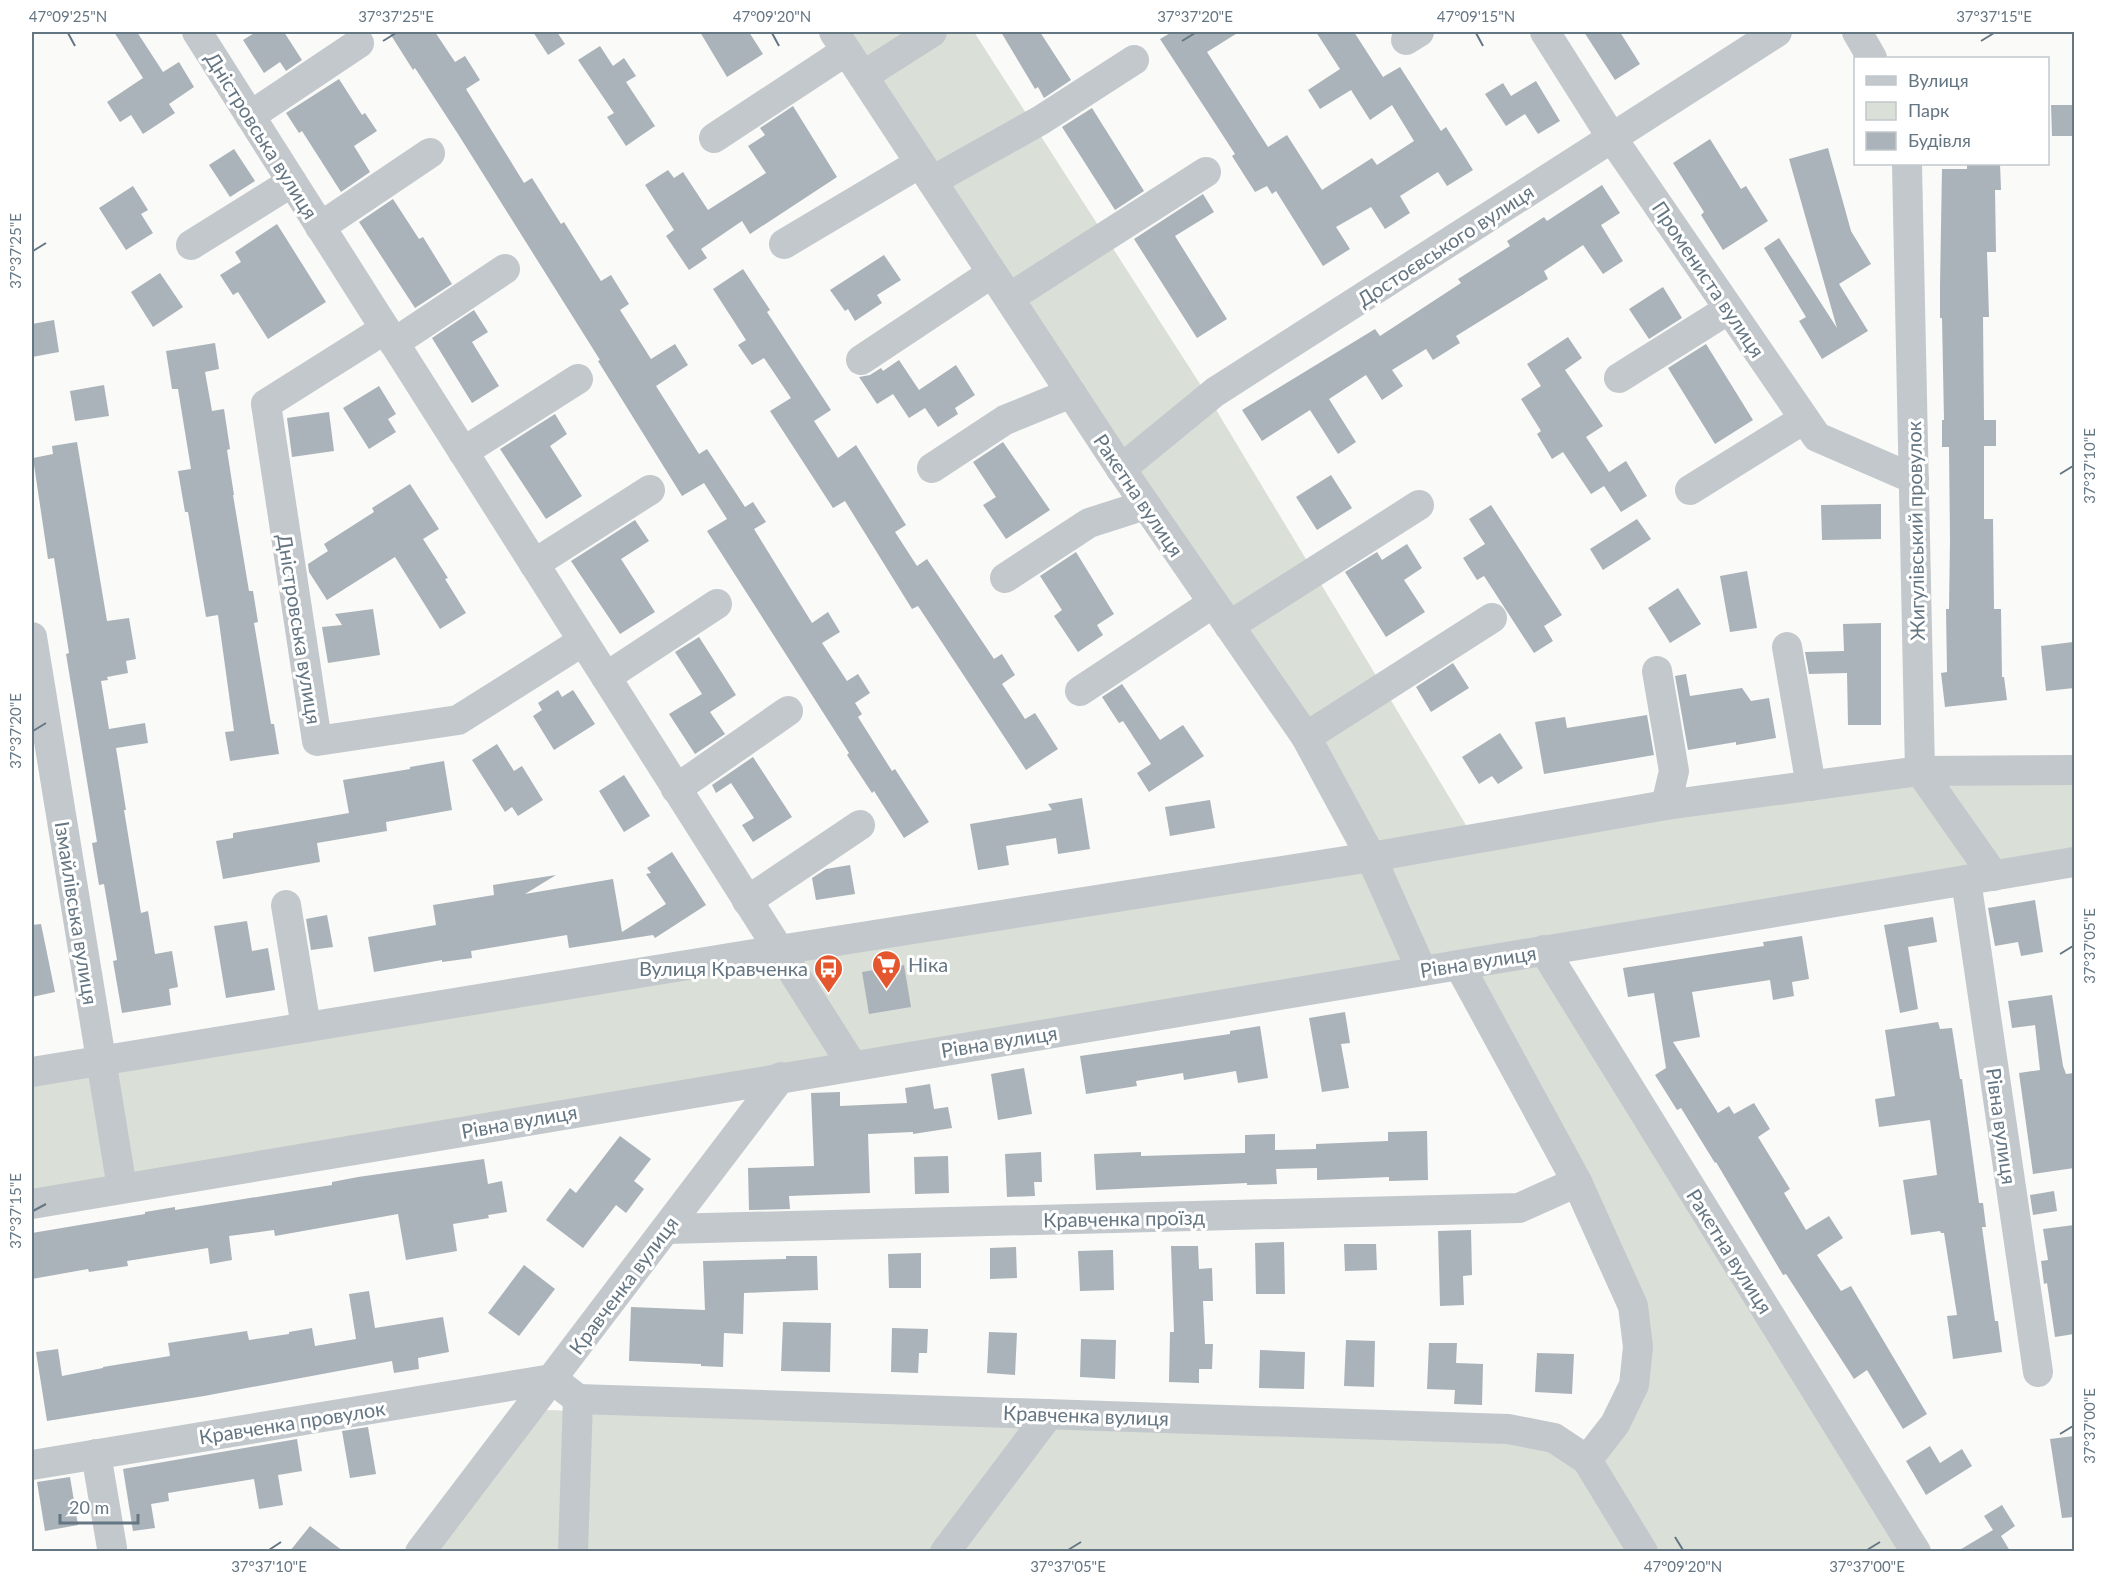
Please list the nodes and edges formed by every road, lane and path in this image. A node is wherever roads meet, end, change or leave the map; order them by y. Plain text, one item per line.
1 (196, 32) edge
2 (932, 32) edge
3 (1545, 32) edge
4 (1777, 32) edge
5 (1857, 32) edge
6 (840, 41) edge
7 (359, 43) dead end
8 (1871, 57) edge
9 (1134, 60) dead end
10 (863, 76) junction
11 (250, 116) junction
12 (714, 138) dead end
13 (1612, 138) junction
14 (430, 153) dead end
15 (1907, 165) edge
16 (926, 172) junction
17 (1206, 172) dead end
18 (292, 182) junction
19 (320, 227) junction
20 (784, 244) dead end
21 (191, 245) dead end
22 (505, 269) dead end
23 (992, 273) junction
24 (1009, 298) junction
25 (1729, 309) junction
26 (389, 336) junction
27 (861, 360) dead end
28 (1619, 378) dead end
29 (578, 379) dead end
30 (1071, 393) junction
31 (1804, 418) junction
32 (463, 452) junction
33 (932, 468) dead end
34 (1121, 470) junction
35 (1914, 479) junction
36 (650, 490) dead end
37 (1690, 490) dead end
38 (1146, 505) junction
39 (1419, 505) dead end
40 (534, 564) junction
41 (1005, 578) dead end
42 (717, 604) dead end
43 (1221, 615) junction
44 (1492, 618) dead end
45 (32, 637) edge
46 (583, 641) junction
47 (1787, 647) dead end
48 (1657, 672) dead end
49 (606, 677) junction
50 (1080, 691) dead end
51 (788, 711) dead end
52 (1306, 737) junction
53 (2074, 770) edge
54 (1920, 771) junction
55 (1812, 786) junction
56 (676, 789) junction
57 (44, 797) edge
58 (1666, 805) junction
59 (860, 825) dead end
60 (1371, 857) junction
61 (2074, 862) edge
62 (1980, 878) junction
63 (747, 901) junction
64 (286, 905) dead end
65 (779, 950) junction
66 (1544, 950) junction
67 (1459, 965) junction
68 (1422, 971) junction
69 (306, 1027) junction
70 (101, 1060) junction
71 (852, 1065) junction
72 (32, 1072) edge
73 (781, 1077) junction
74 (1577, 1182) junction
75 (122, 1188) junction
76 (32, 1204) edge
77 (666, 1229) junction
78 (2038, 1372) dead end
79 (552, 1379) junction
80 (578, 1399) junction
81 (1049, 1414) junction
82 (96, 1454) junction
83 (1587, 1460) junction
84 (32, 1464) edge
85 (112, 1548) dead end
86 (420, 1551) edge
87 (573, 1551) edge
88 (945, 1551) edge
89 (1643, 1551) edge
90 (1916, 1551) edge

1 - 11 street, Дністровська вулиця
2 - 10 street
3 - 13 street, Промениста вулиця
4 - 13 street, Достоєвського вулиця
5 - 8 street
6 - 10 street, Ракетна вулиця
6 - 12 street
7 - 11 street
9 - 16 street
10 - 16 street, Ракетна вулиця
11 - 18 street, Дністровська вулиця
13 - 25 street, Промениста вулиця
13 - 34 street, Достоєвського вулиця
14 - 19 street
15 - 35 street, Жигулівський провулок
16 - 20 street
16 - 23 street, Ракетна вулиця
17 - 24 street
18 - 19 street, Дністровська вулиця
18 - 21 street
19 - 26 street, Дністровська вулиця
22 - 26 street
23 - 24 street, Ракетна вулиця
23 - 27 street
24 - 30 street, Ракетна вулиця
25 - 28 street
25 - 31 street, Промениста вулиця
26 - 32 street, Дністровська вулиця
26 - 46 street, Дністровська вулиця
29 - 32 street
30 - 33 street
30 - 34 street, Ракетна вулиця
31 - 35 street, Промениста вулиця
31 - 37 street
32 - 40 street, Дністровська вулиця
34 - 38 street, Ракетна вулиця
35 - 54 street, Жигулівський провулок
36 - 40 street
38 - 41 street
38 - 43 street, Ракетна вулиця
39 - 43 street
40 - 46 street, Дністровська вулиця
42 - 49 street
43 - 50 street
43 - 52 street, Ракетна вулиця
44 - 52 street
45 - 57 street, Ізмайлівська вулиця
46 - 49 street, Дністровська вулиця
47 - 55 street
48 - 58 street
49 - 56 street, Дністровська вулиця
51 - 56 street
52 - 60 street, Ракетна вулиця
53 - 54 street
54 - 55 street
54 - 62 street
55 - 58 street
56 - 63 street, Дністровська вулиця
57 - 70 street, Ізмайлівська вулиця
58 - 60 street
59 - 63 street
60 - 65 street
60 - 68 street, Ракетна вулиця
61 - 62 street, Рівна вулиця
62 - 66 street, Рівна вулиця
62 - 78 street, Рівна вулиця
63 - 65 street, Дністровська вулиця
64 - 69 street
65 - 69 street
65 - 71 street, Дністровська вулиця
66 - 67 street, Рівна вулиця
66 - 90 street, Ракетна вулиця
67 - 68 street, Рівна вулиця
67 - 74 street
68 - 71 street, Рівна вулиця
69 - 70 street
70 - 72 street
70 - 75 street, Ізмайлівська вулиця
71 - 73 street, Рівна вулиця
73 - 75 street, Рівна вулиця
73 - 77 street, Кравченка вулиця
74 - 77 street, Кравченка проїзд
74 - 83 street
75 - 76 street, Рівна вулиця
77 - 79 street, Кравченка вулиця
79 - 80 street
79 - 82 street, Кравченка провулок
79 - 86 street, Кравченка вулиця
80 - 81 street, Кравченка вулиця
80 - 87 street
81 - 83 street, Кравченка вулиця
81 - 88 street
82 - 84 street, Кравченка провулок
82 - 85 street
83 - 89 street

